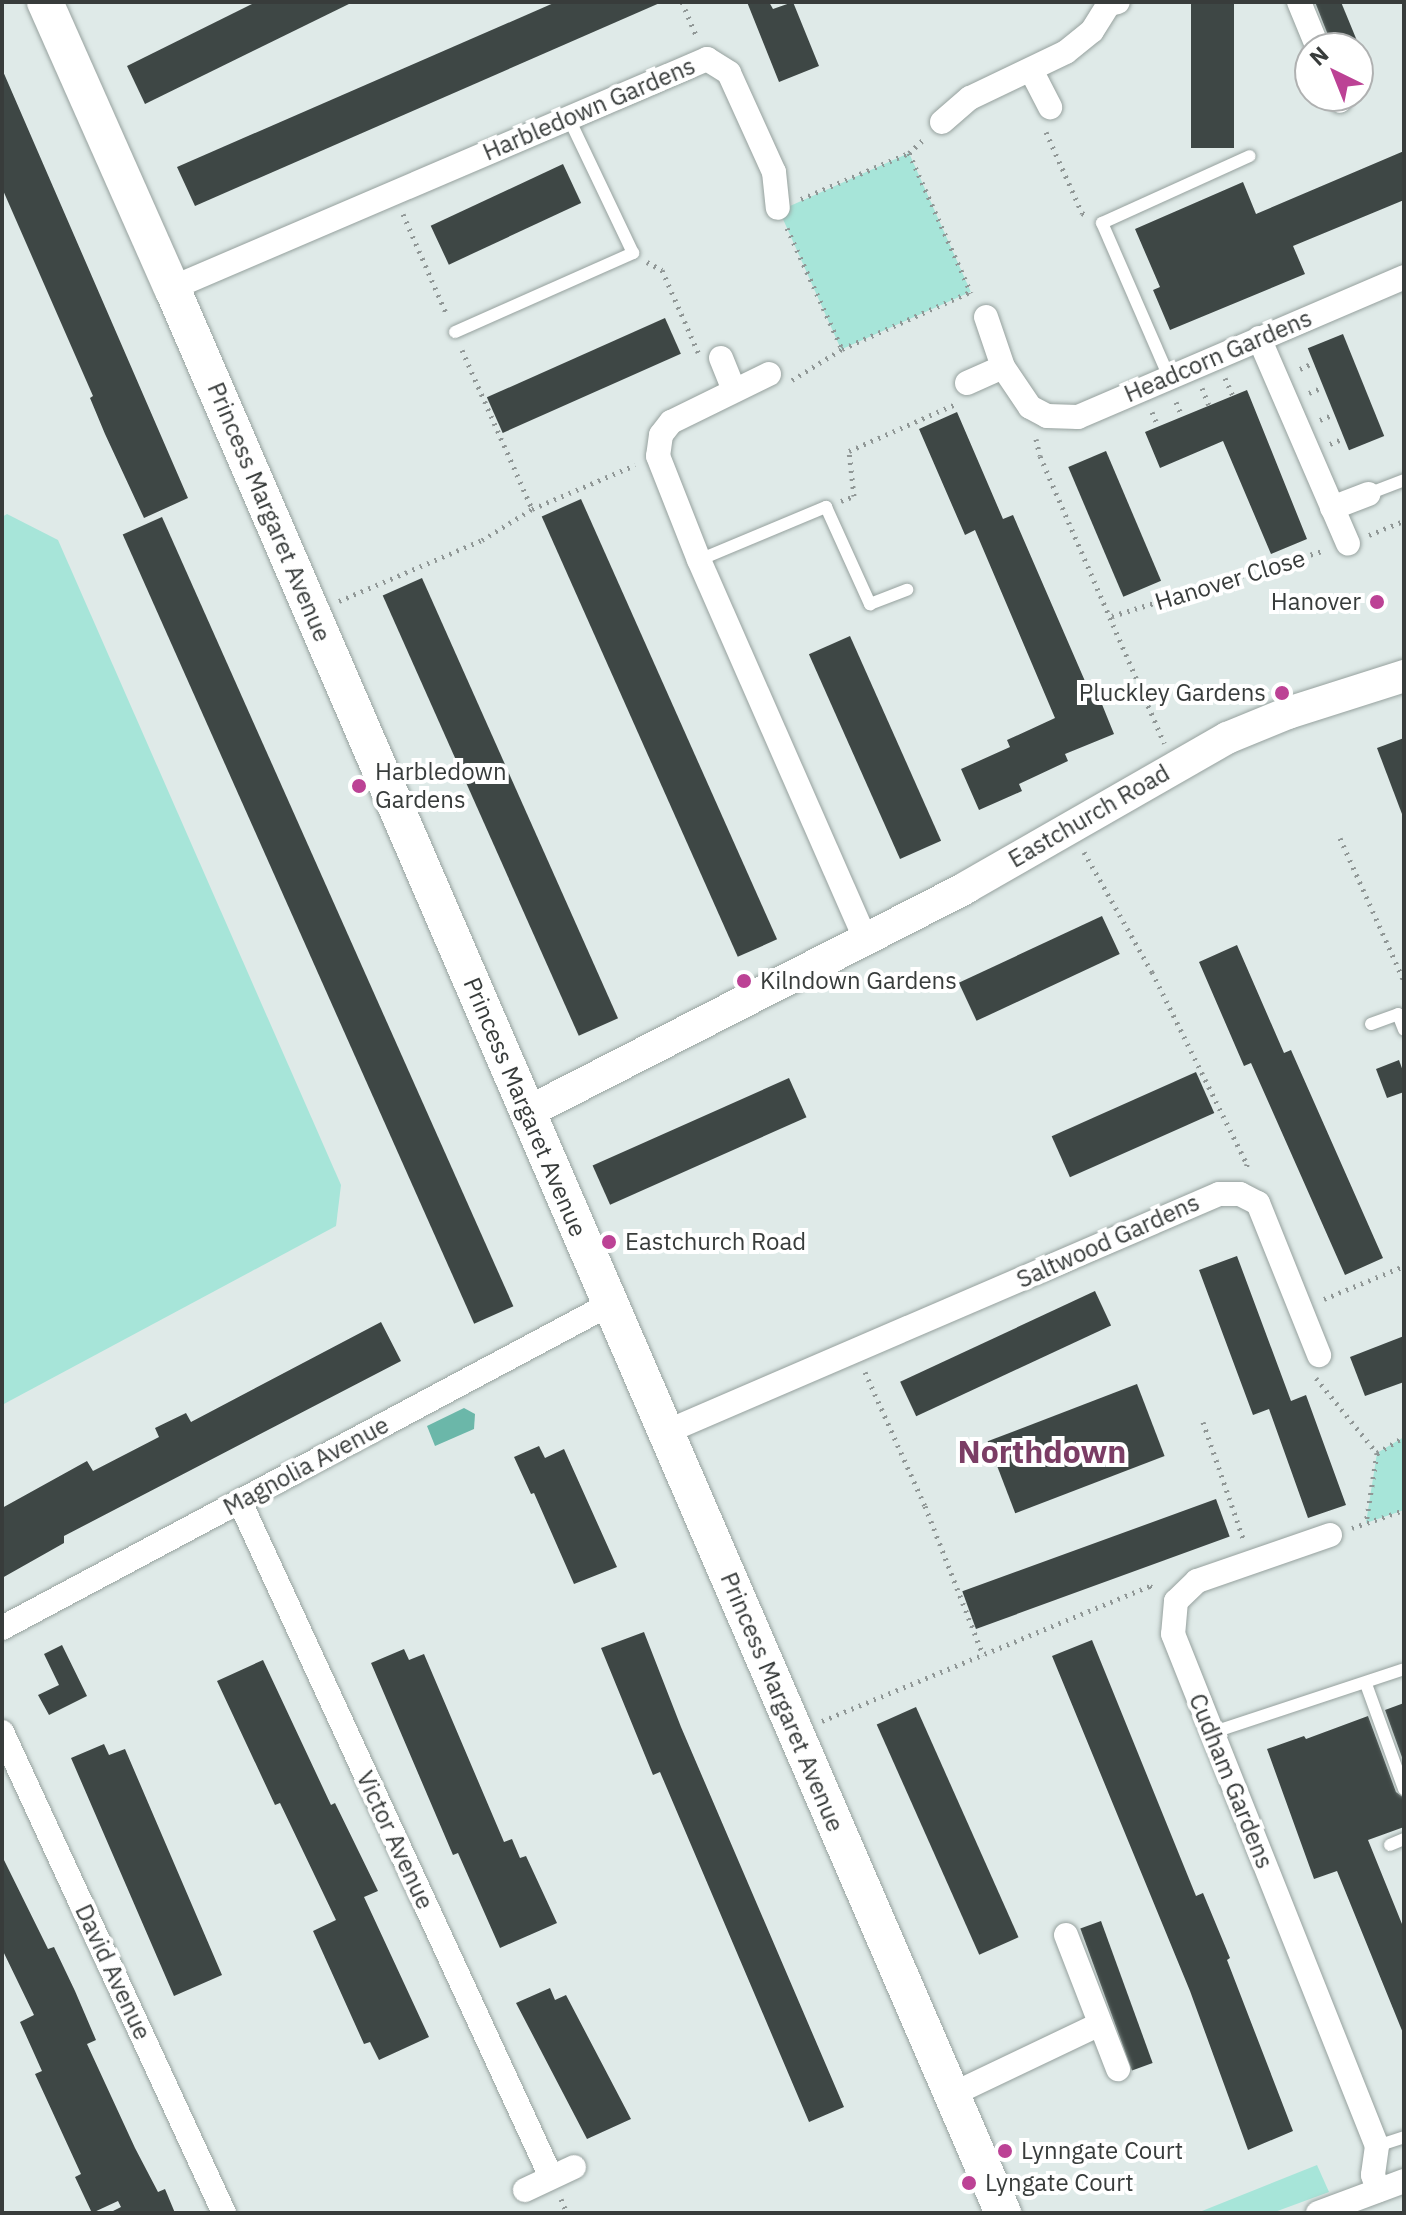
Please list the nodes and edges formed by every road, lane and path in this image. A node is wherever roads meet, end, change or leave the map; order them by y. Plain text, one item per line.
1 (682, 2) edge
2 (1299, 2) edge
3 (1111, 3) edge
4 (52, 4) edge
5 (1311, 32) edge
6 (707, 59) junction
7 (1031, 70) junction
8 (1050, 107) joint
9 (569, 119) junction
10 (942, 122) joint
11 (909, 153) junction
12 (1250, 156) dead end
13 (778, 208) junction
14 (1102, 223) junction
15 (633, 253) junction
16 (1404, 277) edge
17 (172, 288) junction
18 (970, 292) junction
19 (986, 317) joint
20 (455, 332) dead end
21 (1259, 338) junction
22 (842, 349) junction
23 (721, 358) dead end
24 (1003, 367) junction
25 (769, 374) joint
26 (1169, 377) junction
27 (967, 383) joint
28 (726, 393) junction
29 (1030, 407) junction
30 (658, 456) junction
31 (1404, 480) edge
32 (1368, 494) joint
33 (826, 507) junction
34 (1332, 508) junction
35 (1404, 521) edge
36 (1348, 544) junction
37 (699, 560) junction
38 (907, 590) dead end
39 (313, 612) junction
40 (1112, 616) junction
41 (1404, 676) edge
42 (1174, 766) junction
43 (1070, 826) junction
44 (1340, 838) dead end
45 (866, 941) junction
46 (1404, 981) edge
47 (1371, 1024) dead end
48 (1404, 1030) edge
49 (528, 1112) junction
50 (1240, 1194) junction
51 (1404, 1266) edge
52 (610, 1304) junction
53 (1301, 1309) junction
54 (855, 1349) junction
55 (1319, 1355) joint
56 (1203, 1422) dead end
57 (666, 1432) junction
58 (1404, 1437) edge
59 (1377, 1453) junction
60 (240, 1502) junction
61 (1404, 1510) edge
62 (1366, 1523) junction
63 (1330, 1535) joint
64 (1252, 1563) junction
65 (1176, 1601) junction
66 (2, 1628) edge
67 (983, 1655) junction
68 (1402, 1670) edge
69 (1366, 1684) junction
70 (2, 1732) edge
71 (795, 1732) junction
72 (1211, 1733) junction
73 (1404, 1789) edge
74 (1404, 1839) edge
75 (1390, 1845) dead end
76 (1066, 1935) dead end
77 (1100, 2024) junction
78 (1118, 2069) dead end
79 (951, 2095) junction
80 (1404, 2137) edge
81 (1377, 2146) junction
82 (574, 2167) dead end
83 (551, 2177) junction
84 (1404, 2181) edge
85 (525, 2190) dead end
86 (1378, 2190) junction
87 (224, 2213) edge
88 (1003, 2213) edge
89 (1318, 2213) edge

1 - 6 path
2 - 5 street
3 - 7 street
4 - 17 main road, Princess Margaret Avenue
6 - 9 street, Harbledown Gardens
6 - 13 street, Harbledown Gardens
7 - 8 street
7 - 10 street
8 - 14 path
9 - 15 lane
9 - 17 street, Harbledown Gardens
10 - 11 path
11 - 13 path
11 - 18 path
12 - 14 lane
13 - 22 path
14 - 26 lane
15 - 20 lane
15 - 28 path
16 - 21 street, Headcorn Gardens
17 - 39 main road, Princess Margaret Avenue
18 - 19 path
18 - 22 path
19 - 24 street
21 - 26 street, Headcorn Gardens
21 - 34 street
22 - 25 path
23 - 28 street
24 - 27 street
24 - 29 street
25 - 28 street
26 - 29 street, Headcorn Gardens
27 - 33 path
28 - 30 street
29 - 40 path
30 - 37 street
30 - 39 path
31 - 32 lane
32 - 34 street
33 - 37 lane
33 - 38 lane
34 - 36 street
35 - 36 path, Hanover Close
36 - 40 path, Hanover Close
37 - 45 street
39 - 49 main road, Princess Margaret Avenue
40 - 42 path
41 - 42 street, Eastchurch Road
42 - 43 street, Eastchurch Road
43 - 45 street, Eastchurch Road
43 - 50 path
44 - 46 path
45 - 49 street, Eastchurch Road
47 - 48 lane
49 - 52 main road, Princess Margaret Avenue
50 - 53 street
50 - 54 street, Saltwood Gardens
51 - 53 path
52 - 57 main road, Princess Margaret Avenue
52 - 60 street, Magnolia Avenue
53 - 55 street
54 - 57 street, Saltwood Gardens
54 - 67 path
55 - 59 path
56 - 64 path
57 - 71 main road, Princess Margaret Avenue
58 - 59 path
59 - 62 path
60 - 66 street, Magnolia Avenue
60 - 83 street, Victor Avenue
61 - 62 path
62 - 63 path
63 - 64 street
64 - 65 street
65 - 67 path
65 - 72 street, Cudham Gardens
67 - 71 path
68 - 69 lane
69 - 72 lane
69 - 73 lane
70 - 87 street, David Avenue
71 - 79 main road, Princess Margaret Avenue
72 - 81 street, Cudham Gardens
74 - 75 lane
76 - 77 street
77 - 78 street
77 - 79 street
79 - 88 main road, Princess Margaret Avenue
80 - 81 lane
81 - 86 street, Cudham Gardens
82 - 83 street
83 - 85 street
84 - 86 street
86 - 89 street

